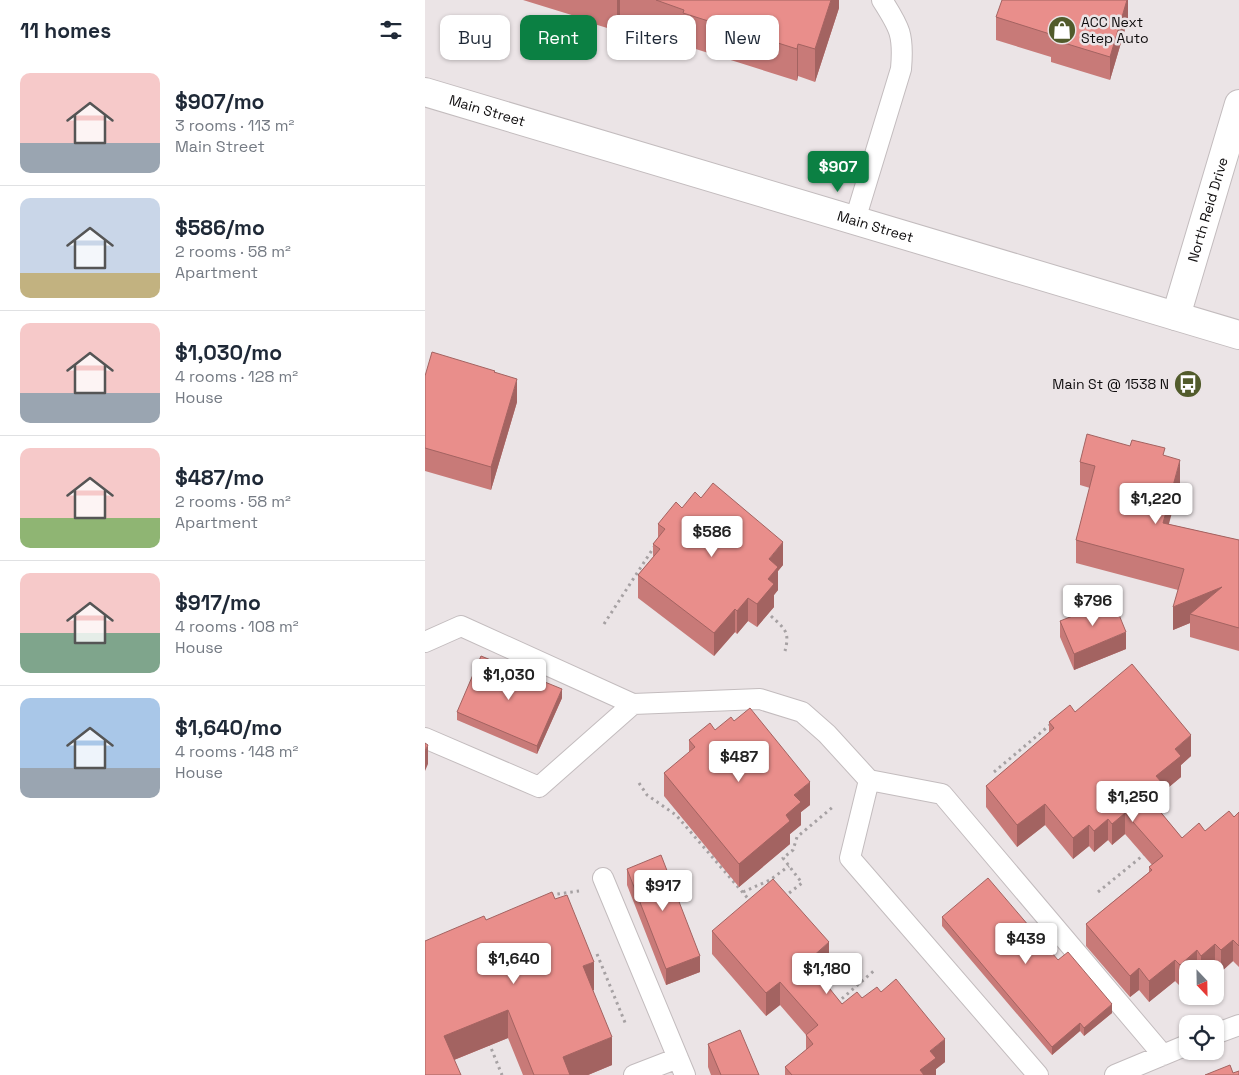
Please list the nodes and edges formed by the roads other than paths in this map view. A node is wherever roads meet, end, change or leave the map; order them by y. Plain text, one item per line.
1 (882, 0) edge
2 (425, 92) edge
3 (1239, 104) edge
4 (855, 220) junction
5 (1176, 316) junction
6 (1239, 335) edge
7 (425, 642) edge
8 (633, 704) junction
9 (425, 738) edge
10 (869, 780) junction
11 (603, 878) dead end
12 (1239, 1024) edge
13 (1224, 1030) edge
14 (1179, 1048) edge
15 (1163, 1055) junction
16 (682, 1067) edge
17 (634, 1075) edge
18 (1039, 1075) edge
19 (1115, 1075) edge

1 - 4 lane
2 - 4 main road, Main Street
3 - 5 main road, North Reid Drive
4 - 5 main road, Main Street
5 - 6 main road, Main Street
7 - 8 lane
8 - 9 lane
8 - 10 lane
10 - 15 lane
10 - 18 lane
11 - 16 lane
12 - 13 lane
14 - 15 lane
15 - 19 lane
16 - 17 lane

